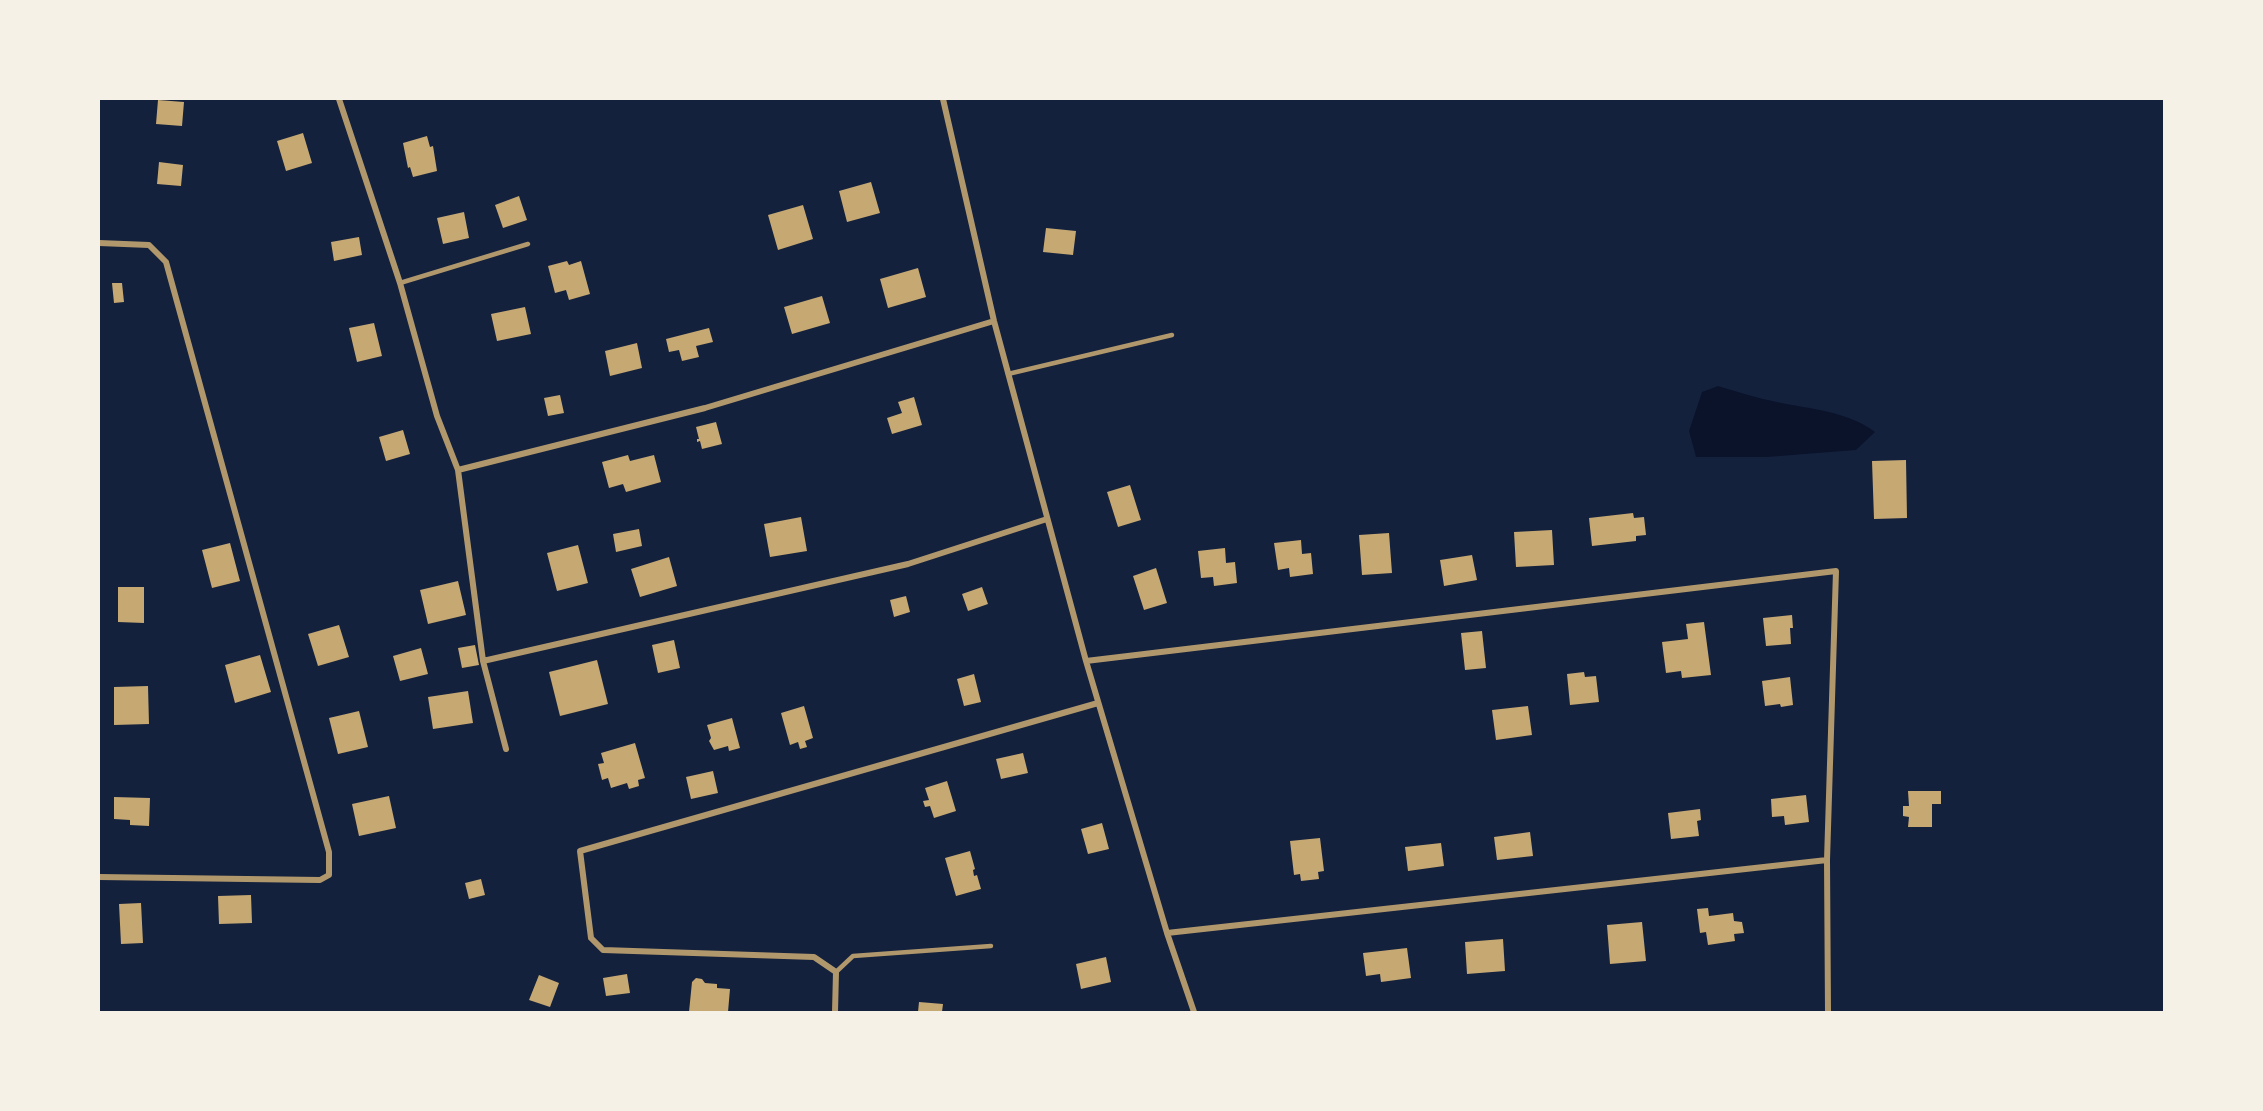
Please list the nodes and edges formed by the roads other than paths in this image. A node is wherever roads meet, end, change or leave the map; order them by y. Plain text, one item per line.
1 (339, 99) edge
2 (943, 99) edge
3 (99, 243) edge
4 (528, 244) dead end
5 (400, 283) junction
6 (994, 321) junction
7 (1172, 335) dead end
8 (1008, 374) junction
9 (458, 470) junction
10 (1047, 519) junction
11 (483, 661) junction
12 (1086, 661) junction
13 (1098, 704) junction
14 (507, 749) dead end
15 (1827, 860) junction
16 (99, 877) edge
17 (1167, 933) junction
18 (991, 946) dead end
19 (836, 972) junction
20 (835, 1012) edge
21 (1194, 1012) edge
22 (1828, 1012) edge

1 - 5 street
2 - 6 street
3 - 16 street
4 - 5 lane
5 - 9 street
6 - 8 street
6 - 9 street
7 - 8 lane
8 - 10 street
9 - 11 street
10 - 11 street
10 - 12 street
11 - 14 street
12 - 13 street
12 - 15 street
13 - 17 street
13 - 19 street
15 - 17 street
15 - 22 street
17 - 21 street
18 - 19 lane
19 - 20 street

